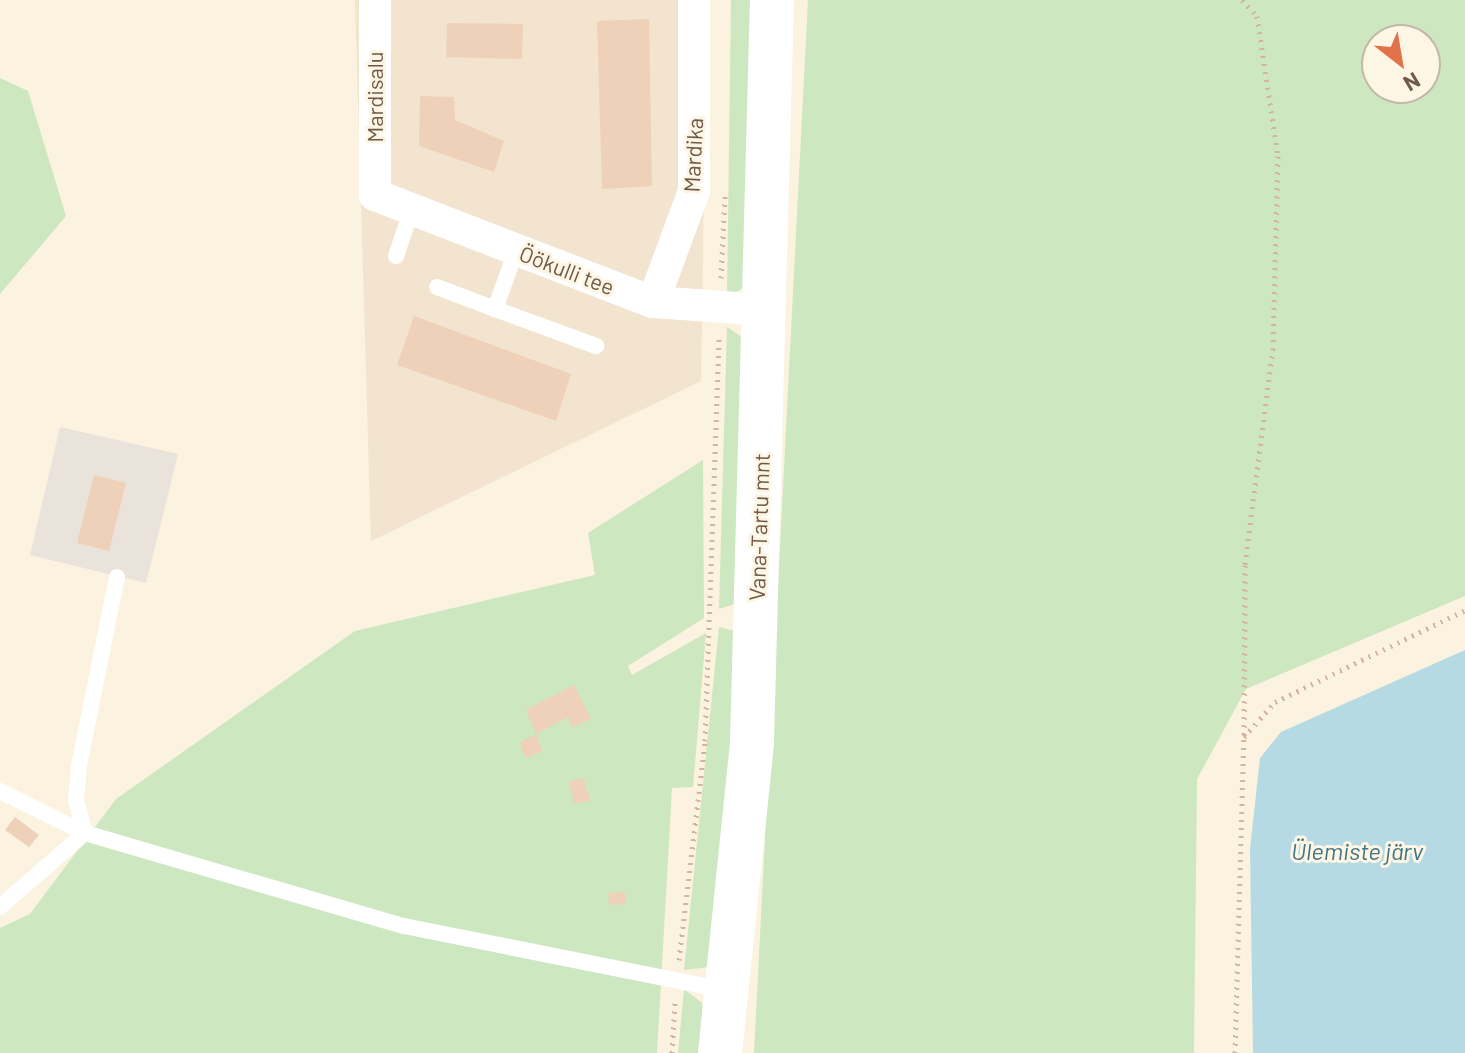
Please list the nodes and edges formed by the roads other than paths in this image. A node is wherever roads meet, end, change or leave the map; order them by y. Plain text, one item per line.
1 (375, 0) edge
2 (694, 0) edge
3 (772, 0) edge
4 (375, 195) joint
5 (412, 209) junction
6 (516, 251) junction
7 (396, 256) dead end
8 (437, 287) dead end
9 (653, 302) junction
10 (495, 309) junction
11 (766, 310) junction
12 (596, 346) dead end
13 (117, 577) dead end
14 (0, 791) edge
15 (85, 833) junction
16 (0, 907) edge
17 (726, 990) junction
18 (720, 1053) edge

1 - 4 street, Mardisalu
2 - 9 street, Mardika
3 - 11 street, Vana-Tartu mnt
4 - 5 street, Öökulli tee
5 - 6 street, Öökulli tee
5 - 7 lane
6 - 9 street, Öökulli tee
6 - 10 lane
8 - 10 lane
9 - 11 street, Öökulli tee
10 - 12 lane
11 - 17 street, Vana-Tartu mnt
13 - 15 lane
14 - 15 lane
15 - 16 lane
15 - 17 lane
17 - 18 street, Vana-Tartu mnt

